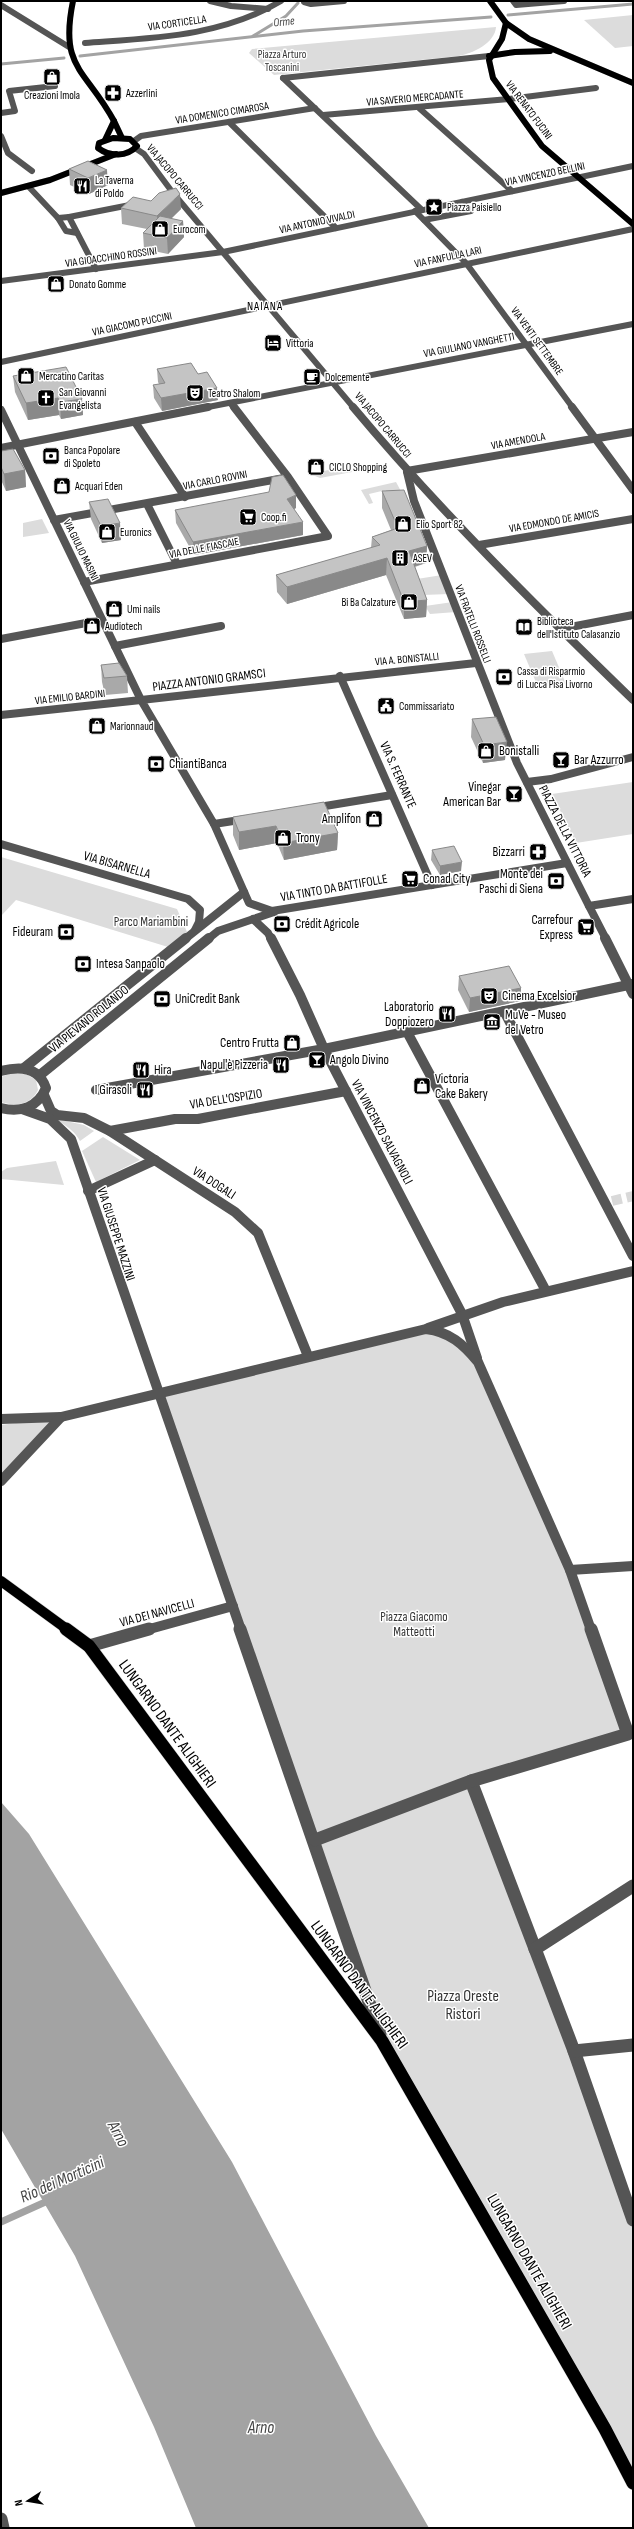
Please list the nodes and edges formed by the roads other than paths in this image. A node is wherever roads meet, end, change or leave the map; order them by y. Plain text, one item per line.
1 (73, 1) edge
2 (210, 1) edge
3 (281, 1) edge
4 (344, 1) edge
5 (513, 1) edge
6 (564, 1) edge
7 (304, 2) dead end
8 (491, 3) edge
9 (1, 5) edge
10 (268, 9) junction
11 (506, 23) junction
12 (85, 42) dead end
13 (69, 47) junction
14 (556, 52) junction
15 (489, 56) junction
16 (633, 83) edge
17 (55, 86) dead end
18 (596, 88) dead end
19 (509, 99) junction
20 (315, 108) junction
21 (419, 108) junction
22 (1, 113) edge
23 (323, 115) junction
24 (114, 121) junction
25 (230, 122) junction
26 (1, 136) edge
27 (122, 138) junction
28 (105, 140) junction
29 (134, 141) junction
30 (135, 148) junction
31 (94, 152) junction
32 (116, 154) junction
33 (633, 166) edge
34 (79, 167) junction
35 (32, 171) dead end
36 (579, 177) junction
37 (29, 186) junction
38 (512, 191) junction
39 (1, 193) edge
40 (176, 196) junction
41 (169, 198) edge
42 (146, 202) edge
43 (462, 202) junction
44 (419, 210) junction
45 (69, 217) junction
46 (58, 218) junction
47 (424, 220) junction
48 (633, 224) edge
49 (336, 228) junction
50 (633, 229) edge
51 (77, 233) junction
52 (223, 252) junction
53 (466, 263) junction
54 (96, 269) junction
55 (1, 281) edge
56 (268, 305) junction
57 (633, 324) edge
58 (527, 344) junction
59 (1, 362) edge
60 (332, 382) junction
61 (231, 404) junction
62 (1, 410) edge
63 (135, 422) junction
64 (633, 432) edge
65 (595, 439) junction
66 (18, 445) junction
67 (1, 448) edge
68 (407, 471) junction
69 (288, 477) junction
70 (633, 490) edge
71 (185, 497) junction
72 (147, 504) junction
73 (633, 519) edge
74 (54, 520) junction
75 (479, 545) junction
76 (177, 564) junction
77 (84, 582) junction
78 (633, 615) edge
79 (102, 620) junction
80 (221, 626) dead end
81 (560, 629) junction
82 (1, 639) edge
83 (115, 646) junction
84 (476, 663) junction
85 (340, 676) junction
86 (141, 700) junction
87 (633, 700) edge
88 (1, 715) edge
89 (633, 757) edge
90 (526, 782) junction
91 (392, 795) junction
92 (302, 810) edge
93 (254, 817) edge
94 (214, 824) junction
95 (1, 844) edge
96 (567, 863) junction
97 (432, 885) junction
98 (244, 892) junction
99 (633, 899) edge
100 (589, 906) junction
101 (276, 911) junction
102 (253, 919) junction
103 (194, 932) junction
104 (630, 985) edge
105 (633, 994) edge
106 (504, 1011) junction
107 (406, 1030) junction
108 (324, 1049) junction
109 (4, 1068) edge
110 (24, 1068) junction
111 (40, 1075) junction
112 (96, 1090) dead end
113 (346, 1091) junction
114 (44, 1095) junction
115 (1, 1108) edge
116 (22, 1109) junction
117 (110, 1131) junction
118 (155, 1160) junction
119 (88, 1191) junction
120 (633, 1256) edge
121 (633, 1271) edge
122 (546, 1290) junction
123 (462, 1314) junction
124 (426, 1329) junction
125 (308, 1356) junction
126 (478, 1362) junction
127 (157, 1392) junction
128 (61, 1416) junction
129 (1, 1420) edge
130 (1, 1481) edge
131 (633, 1566) edge
132 (570, 1570) junction
133 (1, 1580) edge
134 (233, 1606) junction
135 (89, 1646) junction
136 (631, 1738) edge
137 (471, 1781) junction
138 (315, 1840) junction
139 (633, 1886) edge
140 (535, 1949) junction
141 (382, 2041) junction
142 (633, 2045) edge
143 (574, 2051) junction
144 (633, 2220) edge
145 (633, 2483) edge
146 (1, 2519) edge
147 (3, 2528) edge

1 - 13 main road
2 - 10 street
3 - 10 street, VIA CORTICELLA
4 - 7 street
5 - 6 street
8 - 11 main road
9 - 13 street
10 - 12 street, VIA CORTICELLA
11 - 14 main road
11 - 15 main road
13 - 24 main road
14 - 15 main road
14 - 16 main road
15 - 19 main road, VIA RENATO FUCINI
15 - 20 street, VIA VENTI SETTEMBRE
17 - 22 street
18 - 19 street, VIA SAVERIO MERCADANTE
19 - 21 street, VIA SAVERIO MERCADANTE
19 - 36 main road, VIA RENATO FUCINI
20 - 23 street, VIA VENTI SETTEMBRE
20 - 25 street, VIA DOMENICO CIMAROSA
21 - 23 street, VIA SAVERIO MERCADANTE
21 - 38 street
23 - 44 street, VIA VENTI SETTEMBRE
24 - 27 main road
24 - 28 main road
25 - 29 street, VIA DOMENICO CIMAROSA
25 - 49 street
26 - 35 street
27 - 28 main road
27 - 29 main road
28 - 31 main road
29 - 30 main road
30 - 32 main road
30 - 40 street, VIA JACOPO CARRUCCI
31 - 32 main road
31 - 34 main road
32 - 34 main road
33 - 36 street, VIA VINCENZO BELLINI
34 - 37 main road
36 - 38 street, VIA VINCENZO BELLINI
36 - 48 main road, VIA RENATO FUCINI
37 - 39 main road
37 - 46 street
38 - 43 street, VIA VINCENZO BELLINI
40 - 41 street
40 - 52 street, VIA JACOPO CARRUCCI
42 - 45 street
43 - 44 street, VIA VINCENZO BELLINI
43 - 47 street
44 - 47 street, VIA VENTI SETTEMBRE
44 - 49 street, VIA ANTONIO VIVALDI
45 - 46 street
45 - 51 street
46 - 51 street
47 - 53 street, VIA VENTI SETTEMBRE
49 - 52 street, VIA ANTONIO VIVALDI
50 - 53 street, VIA FANFULLA LARI
51 - 54 street
52 - 54 street, VIA GIOACCHINO ROSSINI
52 - 56 street, VIA JACOPO CARRUCCI
53 - 56 street, VIA FANFULLA LARI
53 - 58 street, VIA VENTI SETTEMBRE
54 - 55 street, VIA GIOACCHINO ROSSINI
56 - 59 street, VIA GIACOMO PUCCINI
56 - 60 street, VIA JACOPO CARRUCCI
57 - 58 street, VIA GIULIANO VANGHETTI
58 - 60 street, VIA GIULIANO VANGHETTI
58 - 65 street, VIA VENTI SETTEMBRE
60 - 61 street, VIA GIULIANO VANGHETTI
60 - 68 street, VIA JACOPO CARRUCCI
61 - 63 street, VIA GIULIANO VANGHETTI
61 - 69 street
62 - 66 street, VIA GIULIO MASINI
63 - 66 street, VIA GIULIANO VANGHETTI
63 - 71 street
64 - 65 street, VIA AMENDOLA
65 - 68 street, VIA AMENDOLA
65 - 70 street, VIA VENTI SETTEMBRE
66 - 67 street, VIA GIULIANO VANGHETTI
66 - 74 street, VIA GIULIO MASINI
68 - 75 street, VIA JACOPO CARRUCCI
68 - 84 street, VIA FRATELLI ROSSELLI
69 - 71 street, VIA CARLO ROVINI
69 - 76 street, VIA DELLE FIASCAIE
71 - 72 street, VIA CARLO ROVINI
72 - 74 street, VIA CARLO ROVINI
72 - 76 street
73 - 75 street, VIA EDMONDO DE AMICIS
74 - 77 street, VIA GIULIO MASINI
75 - 81 street, VIA JACOPO CARRUCCI
76 - 77 street, VIA DELLE FIASCAIE
77 - 79 street, VIA GIULIO MASINI
78 - 81 street
79 - 82 street
79 - 83 street, VIA GIULIO MASINI
80 - 83 street
81 - 87 street, VIA JACOPO CARRUCCI
83 - 86 street, VIA GIULIO MASINI
84 - 85 street, VIA A. BONISTALLI
84 - 90 street, VIA FRATELLI ROSSELLI
85 - 86 street, PIAZZA ANTONIO GRAMSCI
85 - 91 street, VIA S. FERRANTE
86 - 88 street, VIA EMILIO BARDINI
86 - 94 street, PIAZZA ANTONIO GRAMSCI
89 - 90 street, PIAZZA DELLA VITTORIA
90 - 96 street, PIAZZA DELLA VITTORIA
91 - 92 street
91 - 97 street, VIA S. FERRANTE
93 - 94 street
94 - 98 street
95 - 103 street, VIA BISARNELLA
96 - 97 street, VIA TINTO DA BATTIFOLLE
96 - 100 street, PIAZZA DELLA VITTORIA
97 - 101 street, VIA TINTO DA BATTIFOLLE
98 - 101 street, VIA TINTO DA BATTIFOLLE
98 - 103 street, VIA PIEVANO ROLANDO
99 - 100 street
100 - 104 street, PIAZZA DELLA VITTORIA
101 - 102 street, VIA PIEVANO ROLANDO
102 - 108 street, VIA VINCENZO SALVAGNOLI
102 - 111 street, VIA PIEVANO ROLANDO
103 - 110 street, VIA PIEVANO ROLANDO
104 - 105 street, PIAZZA DELLA VITTORIA
104 - 106 street
106 - 107 street
106 - 120 street
107 - 108 street
107 - 122 street
108 - 112 street
108 - 113 street, VIA VINCENZO SALVAGNOLI
109 - 110 street
110 - 111 street
111 - 114 street
113 - 117 street, VIA DELL'OSPIZIO
113 - 123 street, VIA VINCENZO SALVAGNOLI
114 - 116 street
114 - 117 street, VIA DOGALI
115 - 116 street, VIA GIUSEPPE MAZZINI
116 - 119 street, VIA GIUSEPPE MAZZINI
117 - 118 street, VIA DOGALI
118 - 119 street
118 - 125 street, VIA DOGALI
119 - 127 street, VIA GIUSEPPE MAZZINI
121 - 122 street
122 - 123 street
123 - 124 street
123 - 126 street, VIA VINCENZO SALVAGNOLI
124 - 125 street
124 - 126 street
125 - 127 street
126 - 132 street
127 - 128 street
127 - 134 street
128 - 129 street
128 - 130 street
131 - 132 street
132 - 136 street
133 - 135 main road, LUNGARNO DANTE ALIGHIERI
134 - 135 street, VIA DEI NAVICELLI
134 - 138 street
135 - 141 main road, LUNGARNO DANTE ALIGHIERI
136 - 137 street
137 - 138 street
137 - 140 street
138 - 141 street
139 - 140 street
140 - 143 street
141 - 145 main road, LUNGARNO DANTE ALIGHIERI
142 - 143 street
143 - 144 street
146 - 147 street

